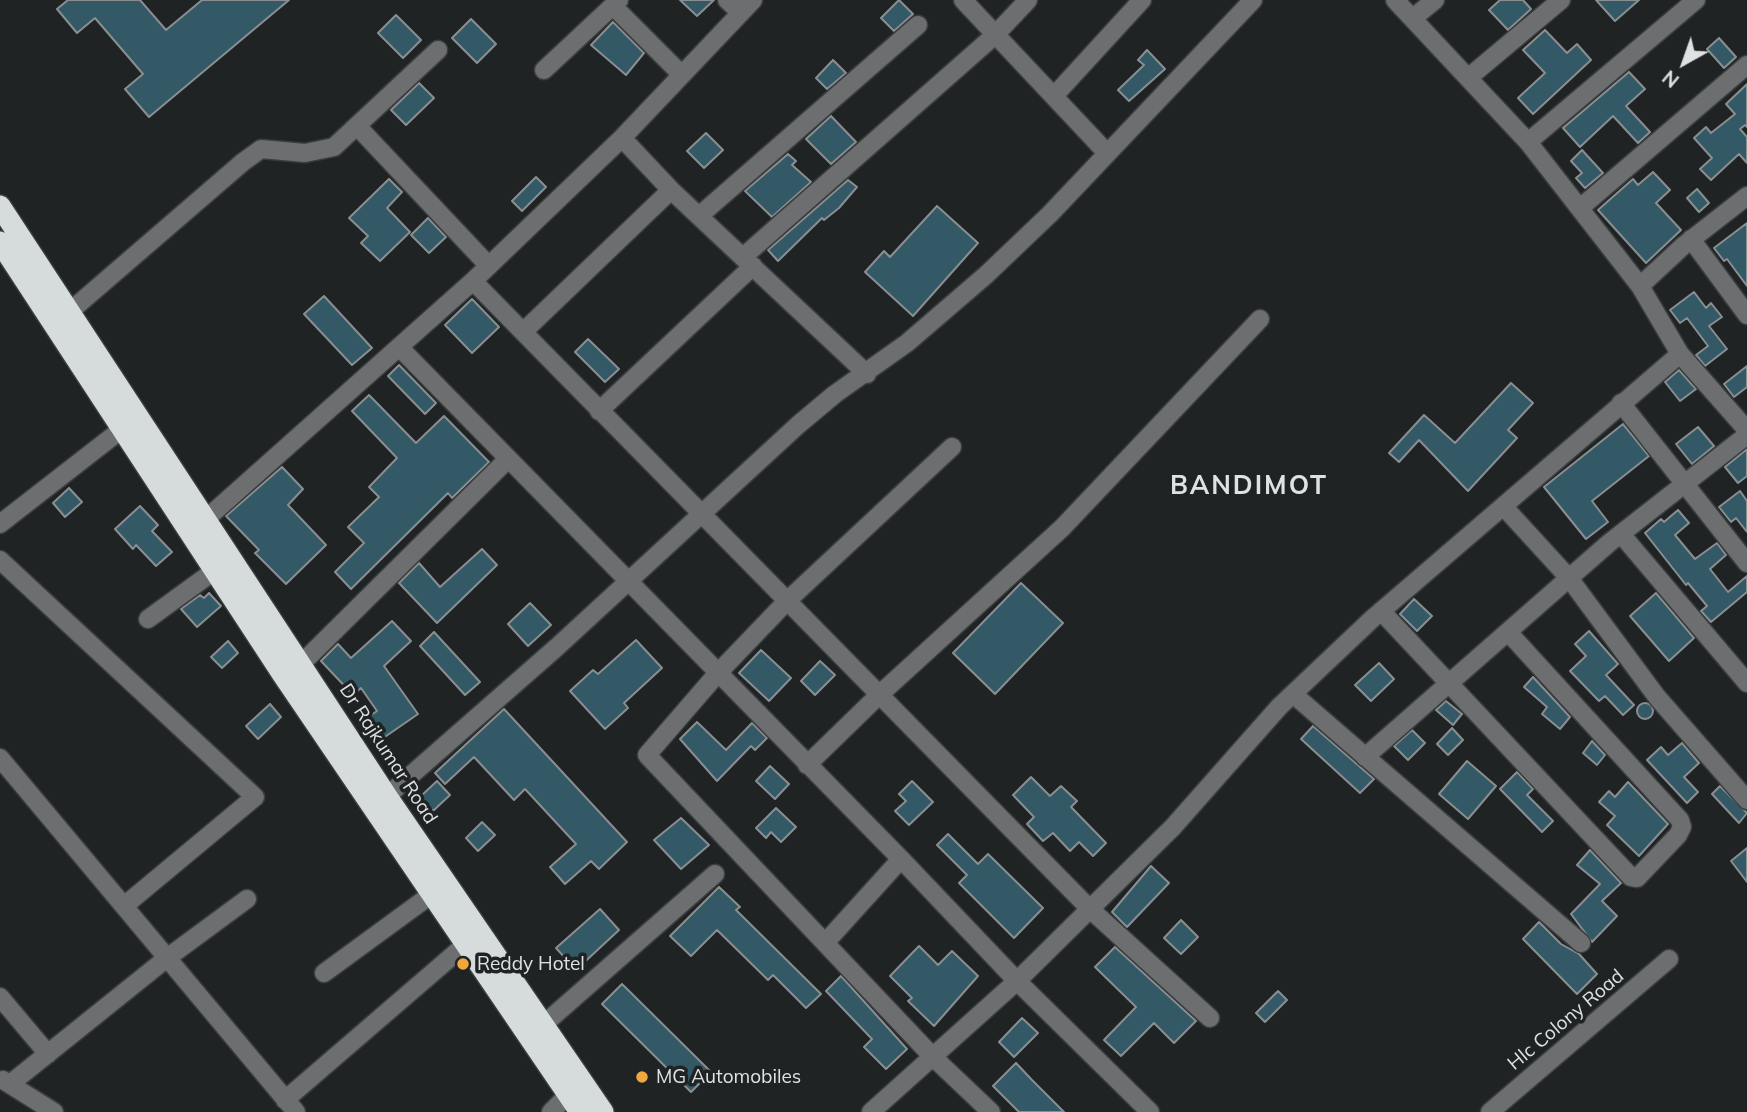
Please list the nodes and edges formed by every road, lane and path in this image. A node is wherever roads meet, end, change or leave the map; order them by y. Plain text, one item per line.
1 (727, 0) edge
2 (963, 0) edge
3 (1028, 0) edge
4 (1142, 0) edge
5 (1253, 0) edge
6 (1395, 0) edge
7 (1435, 0) edge
8 (1561, 0) edge
9 (1696, 0) edge
10 (616, 3) edge
11 (747, 7) edge
12 (1413, 18) junction
13 (918, 25) dead end
14 (995, 36) junction
15 (438, 50) dead end
16 (1747, 65) edge
17 (544, 70) dead end
18 (681, 75) junction
19 (1468, 78) junction
20 (1054, 96) junction
21 (357, 126) junction
22 (622, 138) junction
23 (1528, 142) junction
24 (1107, 153) junction
25 (671, 190) junction
26 (1747, 196) edge
27 (0, 206) edge
28 (1580, 208) junction
29 (699, 216) junction
30 (1691, 239) junction
31 (0, 242) edge
32 (748, 262) junction
33 (489, 266) junction
34 (473, 281) junction
35 (1640, 286) junction
36 (68, 313) junction
37 (1747, 315) edge
38 (1260, 318) dead end
39 (523, 332) junction
40 (399, 347) junction
41 (1680, 354) junction
42 (867, 374) junction
43 (1620, 403) junction
44 (599, 411) junction
45 (130, 424) junction
46 (1747, 433) edge
47 (952, 447) dead end
48 (508, 459) junction
49 (1685, 485) junction
50 (1504, 507) junction
51 (702, 514) junction
52 (206, 519) junction
53 (0, 524) edge
54 (1621, 534) junction
55 (0, 559) edge
56 (1747, 563) edge
57 (214, 571) junction
58 (1569, 578) junction
59 (629, 582) junction
60 (787, 601) junction
61 (1381, 611) junction
62 (148, 619) dead end
63 (1508, 632) junction
64 (301, 664) junction
65 (717, 674) junction
66 (1747, 683) edge
67 (1448, 684) junction
68 (1293, 694) junction
69 (879, 695) junction
70 (1365, 757) junction
71 (0, 758) edge
72 (807, 765) junction
73 (1747, 800) edge
74 (381, 803) junction
75 (901, 859) junction
76 (715, 874) dead end
77 (432, 894) junction
78 (247, 899) dead end
79 (124, 906) junction
80 (1090, 909) junction
81 (825, 943) junction
82 (1581, 943) dead end
83 (466, 944) junction
84 (167, 958) junction
85 (1669, 959) dead end
86 (324, 973) dead end
87 (1017, 981) junction
88 (0, 997) edge
89 (1210, 1018) dead end
90 (543, 1025) junction
91 (48, 1054) junction
92 (933, 1057) junction
93 (5, 1081) edge
94 (574, 1104) edge
95 (290, 1106) edge
96 (54, 1112) edge
97 (551, 1112) edge
98 (603, 1112) edge
99 (872, 1112) edge
100 (991, 1112) edge
101 (1150, 1112) edge
102 (1490, 1112) edge

1 - 11 street
2 - 14 street
3 - 14 street
4 - 20 street
5 - 24 street
6 - 12 street
7 - 12 street
8 - 19 street
9 - 23 street
10 - 17 street
10 - 18 street
11 - 18 street
12 - 19 street
13 - 29 street
14 - 20 street
14 - 32 street
15 - 21 street
16 - 28 street
18 - 22 street
19 - 23 street
20 - 24 street
21 - 33 street
21 - 36 street
22 - 25 street
22 - 33 street
23 - 28 street
24 - 42 street
25 - 29 street
25 - 39 street
26 - 30 street
27 - 36 highway
28 - 35 street
29 - 32 street
30 - 35 street
30 - 37 street
31 - 45 highway
32 - 42 street
32 - 44 street
33 - 34 street
34 - 39 street
34 - 40 street
35 - 41 street
36 - 45 highway
38 - 69 street
39 - 44 street
40 - 48 street
40 - 52 street
41 - 43 street
41 - 46 street
42 - 51 street
43 - 49 street
43 - 50 street
44 - 51 street
45 - 52 highway, Dr Rajkumar Road
45 - 53 street
45 - 57 highway, Dr Rajkumar Road
46 - 49 street
47 - 60 street
48 - 59 street
48 - 64 street
49 - 54 street
49 - 56 street
50 - 58 street
50 - 61 street
51 - 59 street
51 - 60 street
52 - 64 highway, Dr Rajkumar Road
54 - 58 street
54 - 66 street
55 - 79 street
57 - 62 street
57 - 74 highway, Dr Rajkumar Road
58 - 63 street
58 - 73 street
59 - 65 street
59 - 74 street
60 - 65 street
60 - 69 street
61 - 67 street
61 - 68 street
63 - 67 street
63 - 67 street
64 - 74 highway, Dr Rajkumar Road
65 - 72 street
65 - 81 street
67 - 70 street
68 - 70 street
68 - 80 street
69 - 72 street
69 - 80 street
70 - 82 street
71 - 79 street
72 - 75 street
74 - 77 highway, Dr Rajkumar Road
74 - 90 highway, Dr Rajkumar Road
75 - 81 street
75 - 87 street
76 - 90 street
77 - 83 highway, Dr Rajkumar Road
77 - 86 street
78 - 84 street
79 - 84 street
80 - 87 street
80 - 89 street
81 - 92 street
83 - 94 highway, Dr Rajkumar Road
83 - 95 street
84 - 91 street
84 - 95 street
85 - 102 street, Hlc Colony Road
87 - 92 street
87 - 101 street
88 - 91 street
90 - 98 highway, Dr Rajkumar Road
91 - 93 street
92 - 99 street
92 - 100 street
93 - 96 street
94 - 97 street

